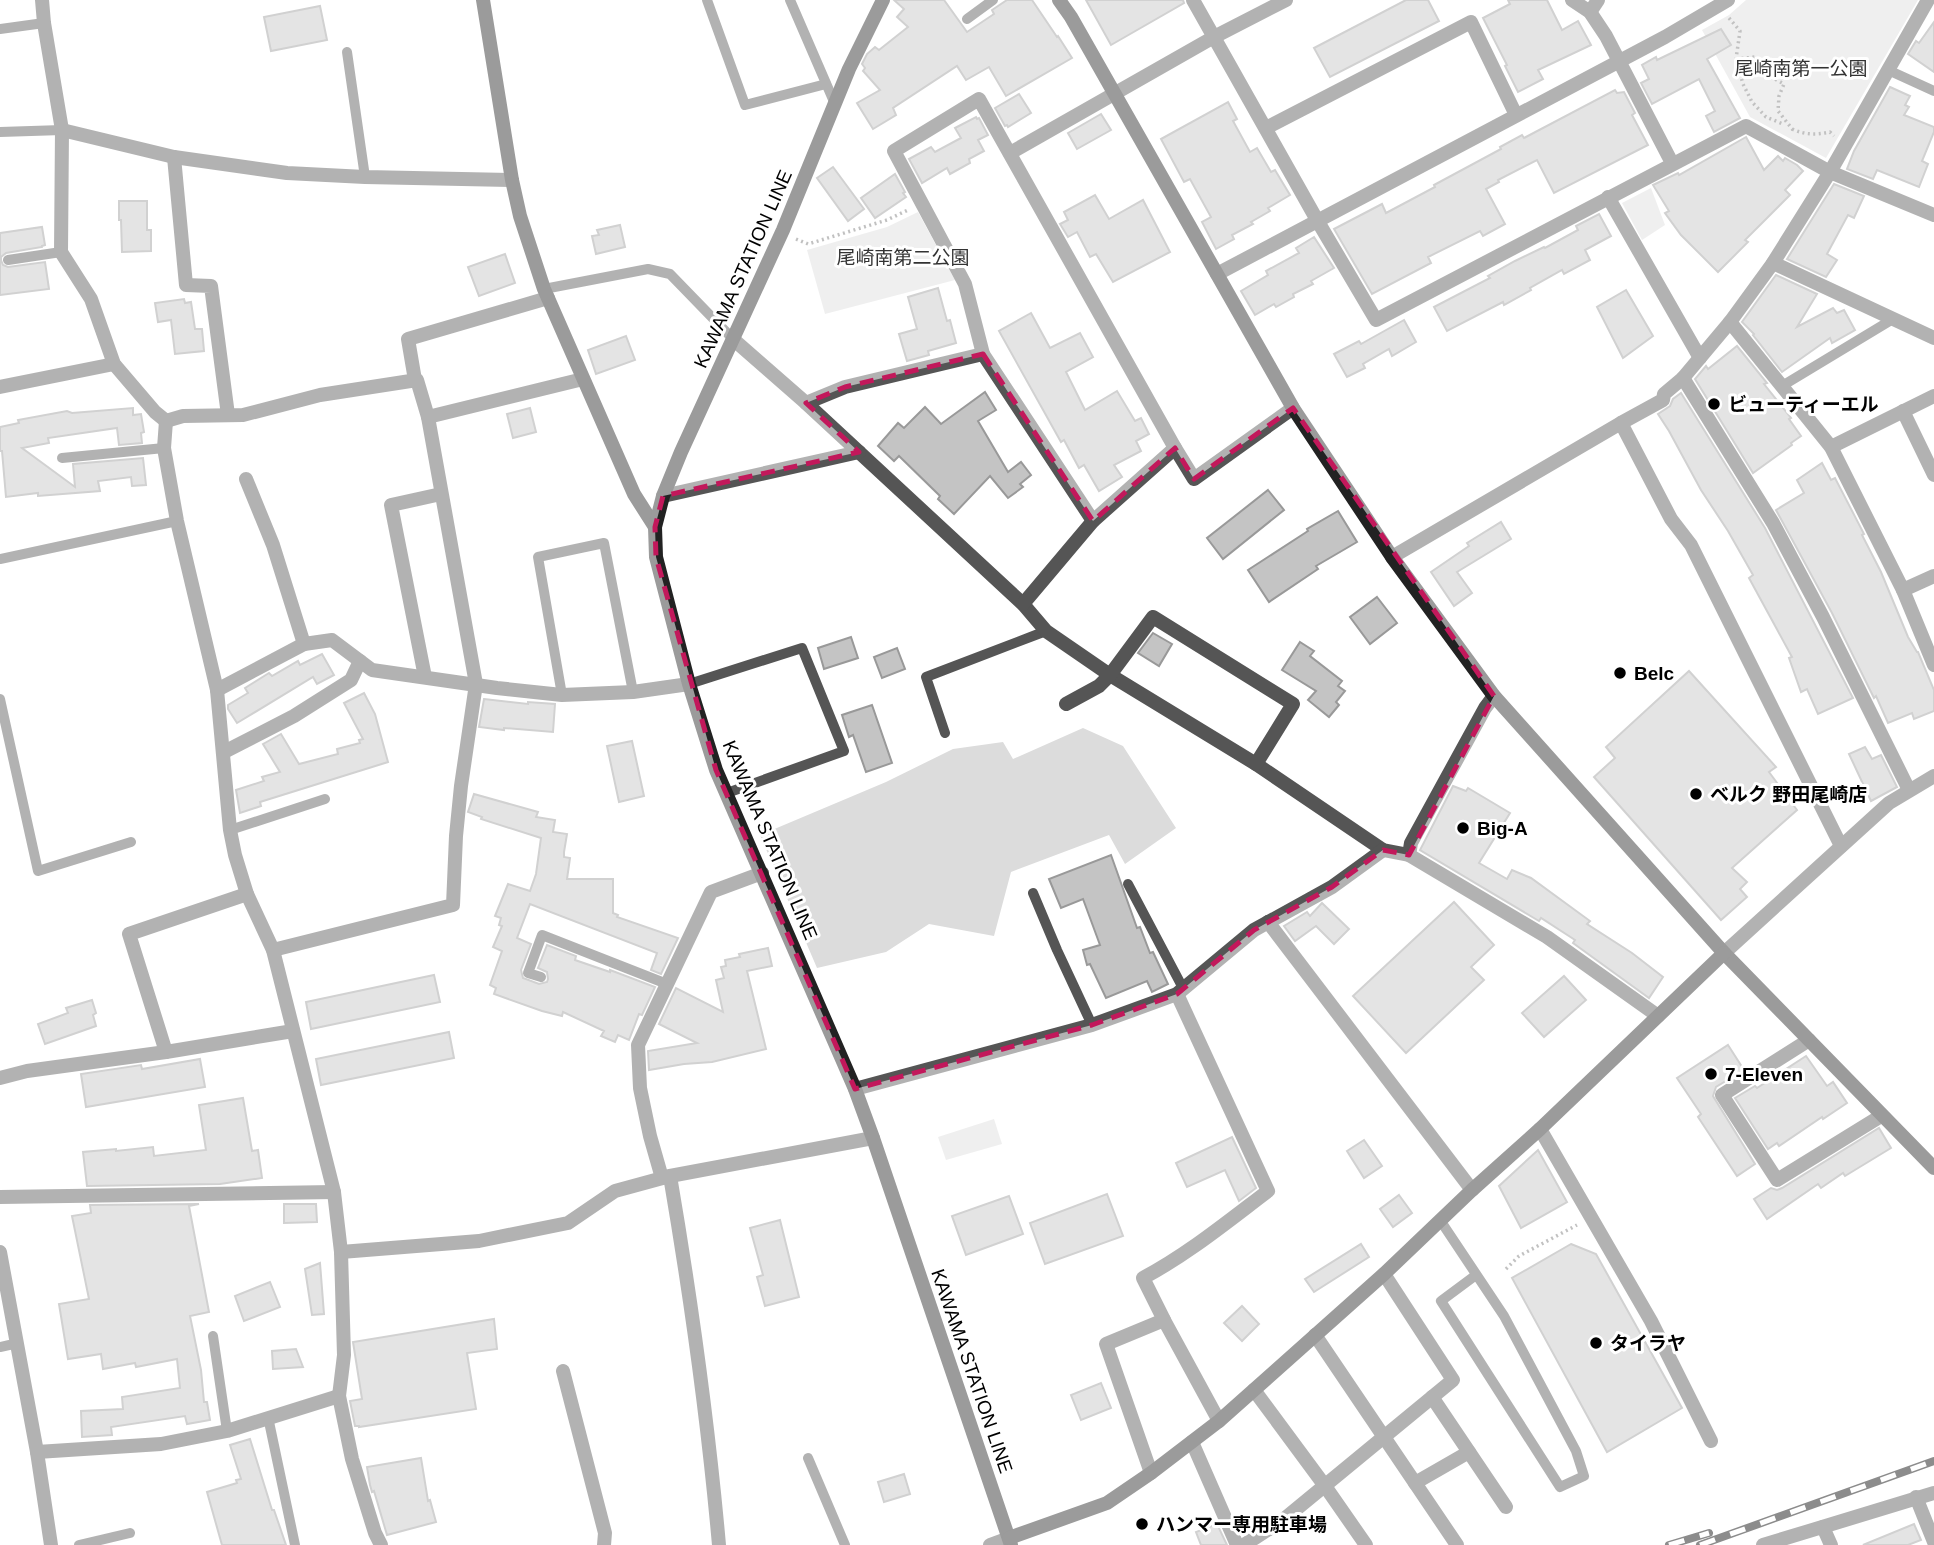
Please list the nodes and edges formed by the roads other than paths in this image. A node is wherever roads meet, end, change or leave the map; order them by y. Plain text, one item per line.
1 (42, 0) edge
2 (483, 0) edge
3 (707, 0) edge
4 (790, 0) edge
5 (883, 0) edge
6 (993, 0) edge
7 (1059, 0) edge
8 (1193, 0) edge
9 (1286, 0) edge
10 (1572, 0) edge
11 (1928, 0) edge
12 (1723, 3) edge
13 (1594, 6) edge
14 (967, 19) dead end
15 (44, 23) junction
16 (0, 29) edge
17 (1214, 37) junction
18 (346, 52) dead end
19 (1619, 61) junction
20 (1888, 70) junction
21 (826, 84) junction
22 (1934, 91) edge
23 (1115, 94) junction
24 (835, 104) junction
25 (1516, 115) junction
26 (1266, 128) junction
27 (62, 130) junction
28 (0, 132) edge
29 (1010, 153) junction
30 (174, 157) junction
31 (1672, 163) junction
32 (1830, 172) junction
33 (365, 177) junction
34 (512, 180) junction
35 (1608, 197) junction
36 (1934, 215) edge
37 (1317, 220) junction
38 (61, 252) junction
39 (8, 260) dead end
40 (1773, 263) junction
41 (1217, 274) junction
42 (546, 293) junction
43 (1894, 319) junction
44 (1730, 322) junction
45 (1934, 338) edge
46 (734, 340) junction
47 (982, 354) junction
48 (1700, 358) junction
49 (114, 364) junction
50 (1683, 378) junction
51 (583, 379) junction
52 (415, 380) junction
53 (1782, 386) junction
54 (0, 387) edge
55 (1934, 396) edge
56 (806, 404) junction
57 (1293, 408) junction
58 (1903, 411) junction
59 (228, 415) junction
60 (428, 417) junction
61 (166, 421) junction
62 (1620, 423) junction
63 (1831, 447) junction
64 (164, 448) junction
65 (1175, 448) junction
66 (859, 452) junction
67 (62, 458) dead end
68 (1934, 475) edge
69 (246, 479) dead end
70 (442, 494) junction
71 (663, 496) junction
72 (177, 521) junction
73 (1093, 521) junction
74 (655, 527) junction
75 (1392, 557) junction
76 (0, 559) edge
77 (1934, 576) edge
78 (1903, 590) junction
79 (1023, 604) junction
80 (1046, 631) junction
81 (304, 643) junction
82 (360, 661) junction
83 (1934, 665) edge
84 (1110, 675) junction
85 (425, 677) junction
86 (476, 684) junction
87 (689, 684) junction
88 (217, 690) junction
89 (634, 692) junction
90 (562, 695) junction
91 (1494, 696) junction
92 (0, 699) edge
93 (1066, 704) dead end
94 (945, 733) dead end
95 (224, 752) junction
96 (1256, 764) junction
97 (1934, 776) edge
98 (1909, 790) junction
99 (727, 793) junction
100 (326, 799) dead end
101 (230, 830) junction
102 (131, 842) dead end
103 (1841, 846) junction
104 (1383, 849) junction
105 (1409, 855) junction
106 (762, 873) junction
107 (1128, 884) dead end
108 (1033, 893) dead end
109 (247, 894) junction
110 (1268, 922) junction
111 (273, 950) junction
112 (1724, 953) junction
113 (541, 977) dead end
114 (667, 985) junction
115 (1181, 992) junction
116 (1658, 1017) junction
117 (1093, 1025) junction
118 (293, 1031) junction
119 (1809, 1040) junction
120 (166, 1052) junction
121 (0, 1077) edge
122 (855, 1089) junction
123 (1881, 1116) junction
124 (1540, 1129) junction
125 (873, 1138) junction
126 (1934, 1168) edge
127 (666, 1177) junction
128 (1472, 1190) junction
129 (334, 1192) junction
130 (0, 1197) edge
131 (1440, 1220) junction
132 (341, 1252) junction
133 (1, 1260) edge
134 (1384, 1274) junction
135 (1476, 1275) junction
136 (1164, 1320) junction
137 (1315, 1335) junction
138 (213, 1336) dead end
139 (18, 1343) junction
140 (0, 1346) edge
141 (563, 1371) dead end
142 (1254, 1390) junction
143 (339, 1396) junction
144 (1432, 1397) junction
145 (268, 1417) junction
146 (1219, 1421) junction
147 (228, 1431) junction
148 (1384, 1437) junction
149 (1711, 1441) dead end
150 (1192, 1442) junction
151 (37, 1452) junction
152 (1469, 1452) junction
153 (808, 1458) dead end
154 (1151, 1473) junction
155 (1415, 1483) junction
156 (1325, 1486) junction
157 (1934, 1493) edge
158 (1916, 1497) junction
159 (1506, 1507) dead end
160 (1823, 1527) junction
161 (130, 1533) dead end
162 (1010, 1541) edge
163 (1934, 1542) edge
164 (51, 1545) edge
165 (79, 1545) edge
166 (295, 1545) edge
167 (381, 1545) edge
168 (604, 1545) edge
169 (719, 1545) edge
170 (845, 1545) edge
171 (990, 1545) edge
172 (1237, 1545) edge
173 (1244, 1545) edge
174 (1366, 1545) edge
175 (1457, 1545) edge
176 (1763, 1545) edge
177 (1831, 1545) edge

1 - 15 street
2 - 34 street
3 - 21 lane
4 - 21 lane
5 - 24 street, KAWAMA STATION LINE
6 - 14 lane
7 - 23 street
8 - 17 street
9 - 17 street
10 - 13 street
11 - 20 street
12 - 19 street
13 - 19 street
15 - 16 lane
15 - 27 street
17 - 23 street
17 - 26 street
18 - 33 lane
19 - 25 street
19 - 31 street
20 - 22 lane
20 - 32 street
21 - 24 lane
23 - 29 street
23 - 41 street
24 - 46 street, KAWAMA STATION LINE
25 - 26 street
25 - 37 street
26 - 37 street
27 - 28 lane
27 - 30 street
27 - 38 street
29 - 47 street
29 - 65 street
30 - 33 street
30 - 59 street
31 - 32 street
31 - 35 street
32 - 36 street
32 - 40 street
33 - 34 street
34 - 42 street
35 - 37 street
35 - 48 street
37 - 41 street
38 - 39 lane
38 - 49 street
40 - 43 street
40 - 44 street
41 - 57 street
42 - 46 lane
42 - 51 street
42 - 52 street
43 - 45 street
43 - 53 lane
44 - 48 street
44 - 53 street
46 - 56 street
46 - 71 street, KAWAMA STATION LINE
47 - 56 street
47 - 73 street
48 - 50 street
49 - 54 street
49 - 61 street
50 - 62 street
50 - 98 street
51 - 60 street
51 - 74 street
52 - 59 street
52 - 60 street
53 - 63 street
55 - 58 street
56 - 66 street
57 - 65 street
57 - 75 street
58 - 63 street
58 - 68 street
59 - 61 street
60 - 70 street
61 - 64 street
62 - 75 street
62 - 103 street
63 - 78 street
64 - 67 lane
64 - 72 street
65 - 73 street
66 - 71 street
66 - 79 street
69 - 81 street
70 - 85 street
70 - 86 street
71 - 74 street, KAWAMA STATION LINE
72 - 76 lane
72 - 88 street
73 - 79 street
74 - 87 street, KAWAMA STATION LINE
75 - 91 street
77 - 78 street
78 - 83 street
79 - 80 street
80 - 84 street
80 - 94 lane
81 - 82 street
81 - 88 street
82 - 85 street
82 - 95 street
84 - 93 street
84 - 96 street
84 - 96 street
85 - 86 street
86 - 90 street
86 - 111 street
87 - 89 street
87 - 99 street, KAWAMA STATION LINE
87 - 99 lane
88 - 95 street
89 - 90 street
89 - 90 lane
91 - 105 street
91 - 112 street
92 - 102 lane
95 - 101 street
96 - 104 street
97 - 98 street
98 - 103 street
99 - 106 street, KAWAMA STATION LINE
100 - 101 lane
101 - 109 street
103 - 112 street
104 - 105 street
104 - 110 street
105 - 116 street
106 - 114 street
106 - 122 street, KAWAMA STATION LINE
107 - 115 lane
108 - 117 lane
109 - 111 street
109 - 120 street
110 - 115 street
110 - 128 street
111 - 118 street
112 - 116 street
112 - 119 street
113 - 114 lane
114 - 127 street
115 - 117 street
115 - 136 street
116 - 124 street
117 - 122 street
118 - 120 street
118 - 129 street
119 - 123 street
119 - 123 street
120 - 121 street
122 - 125 street, KAWAMA STATION LINE
123 - 126 street
124 - 128 street
124 - 149 street
125 - 127 street
125 - 162 street, KAWAMA STATION LINE
127 - 132 street
127 - 169 street
128 - 131 street
129 - 130 street
129 - 132 street
131 - 134 street
131 - 135 lane
132 - 143 street
133 - 139 street
134 - 137 street
134 - 144 street
135 - 135 lane
136 - 146 street
136 - 154 street
137 - 142 street
137 - 148 street
138 - 147 lane
139 - 140 lane
139 - 151 street
141 - 168 street
142 - 146 street
142 - 156 street
143 - 145 street
143 - 167 street
144 - 148 street
144 - 152 street
145 - 147 street
145 - 166 lane
146 - 150 street
147 - 151 street
148 - 155 street
148 - 156 street
150 - 154 street
150 - 172 street
151 - 164 street
152 - 155 street
152 - 159 street
153 - 170 lane
154 - 162 street
155 - 175 street
156 - 173 street
156 - 174 street
157 - 158 street
158 - 160 street
158 - 163 street
160 - 176 street
160 - 177 street
161 - 165 lane
162 - 171 street

